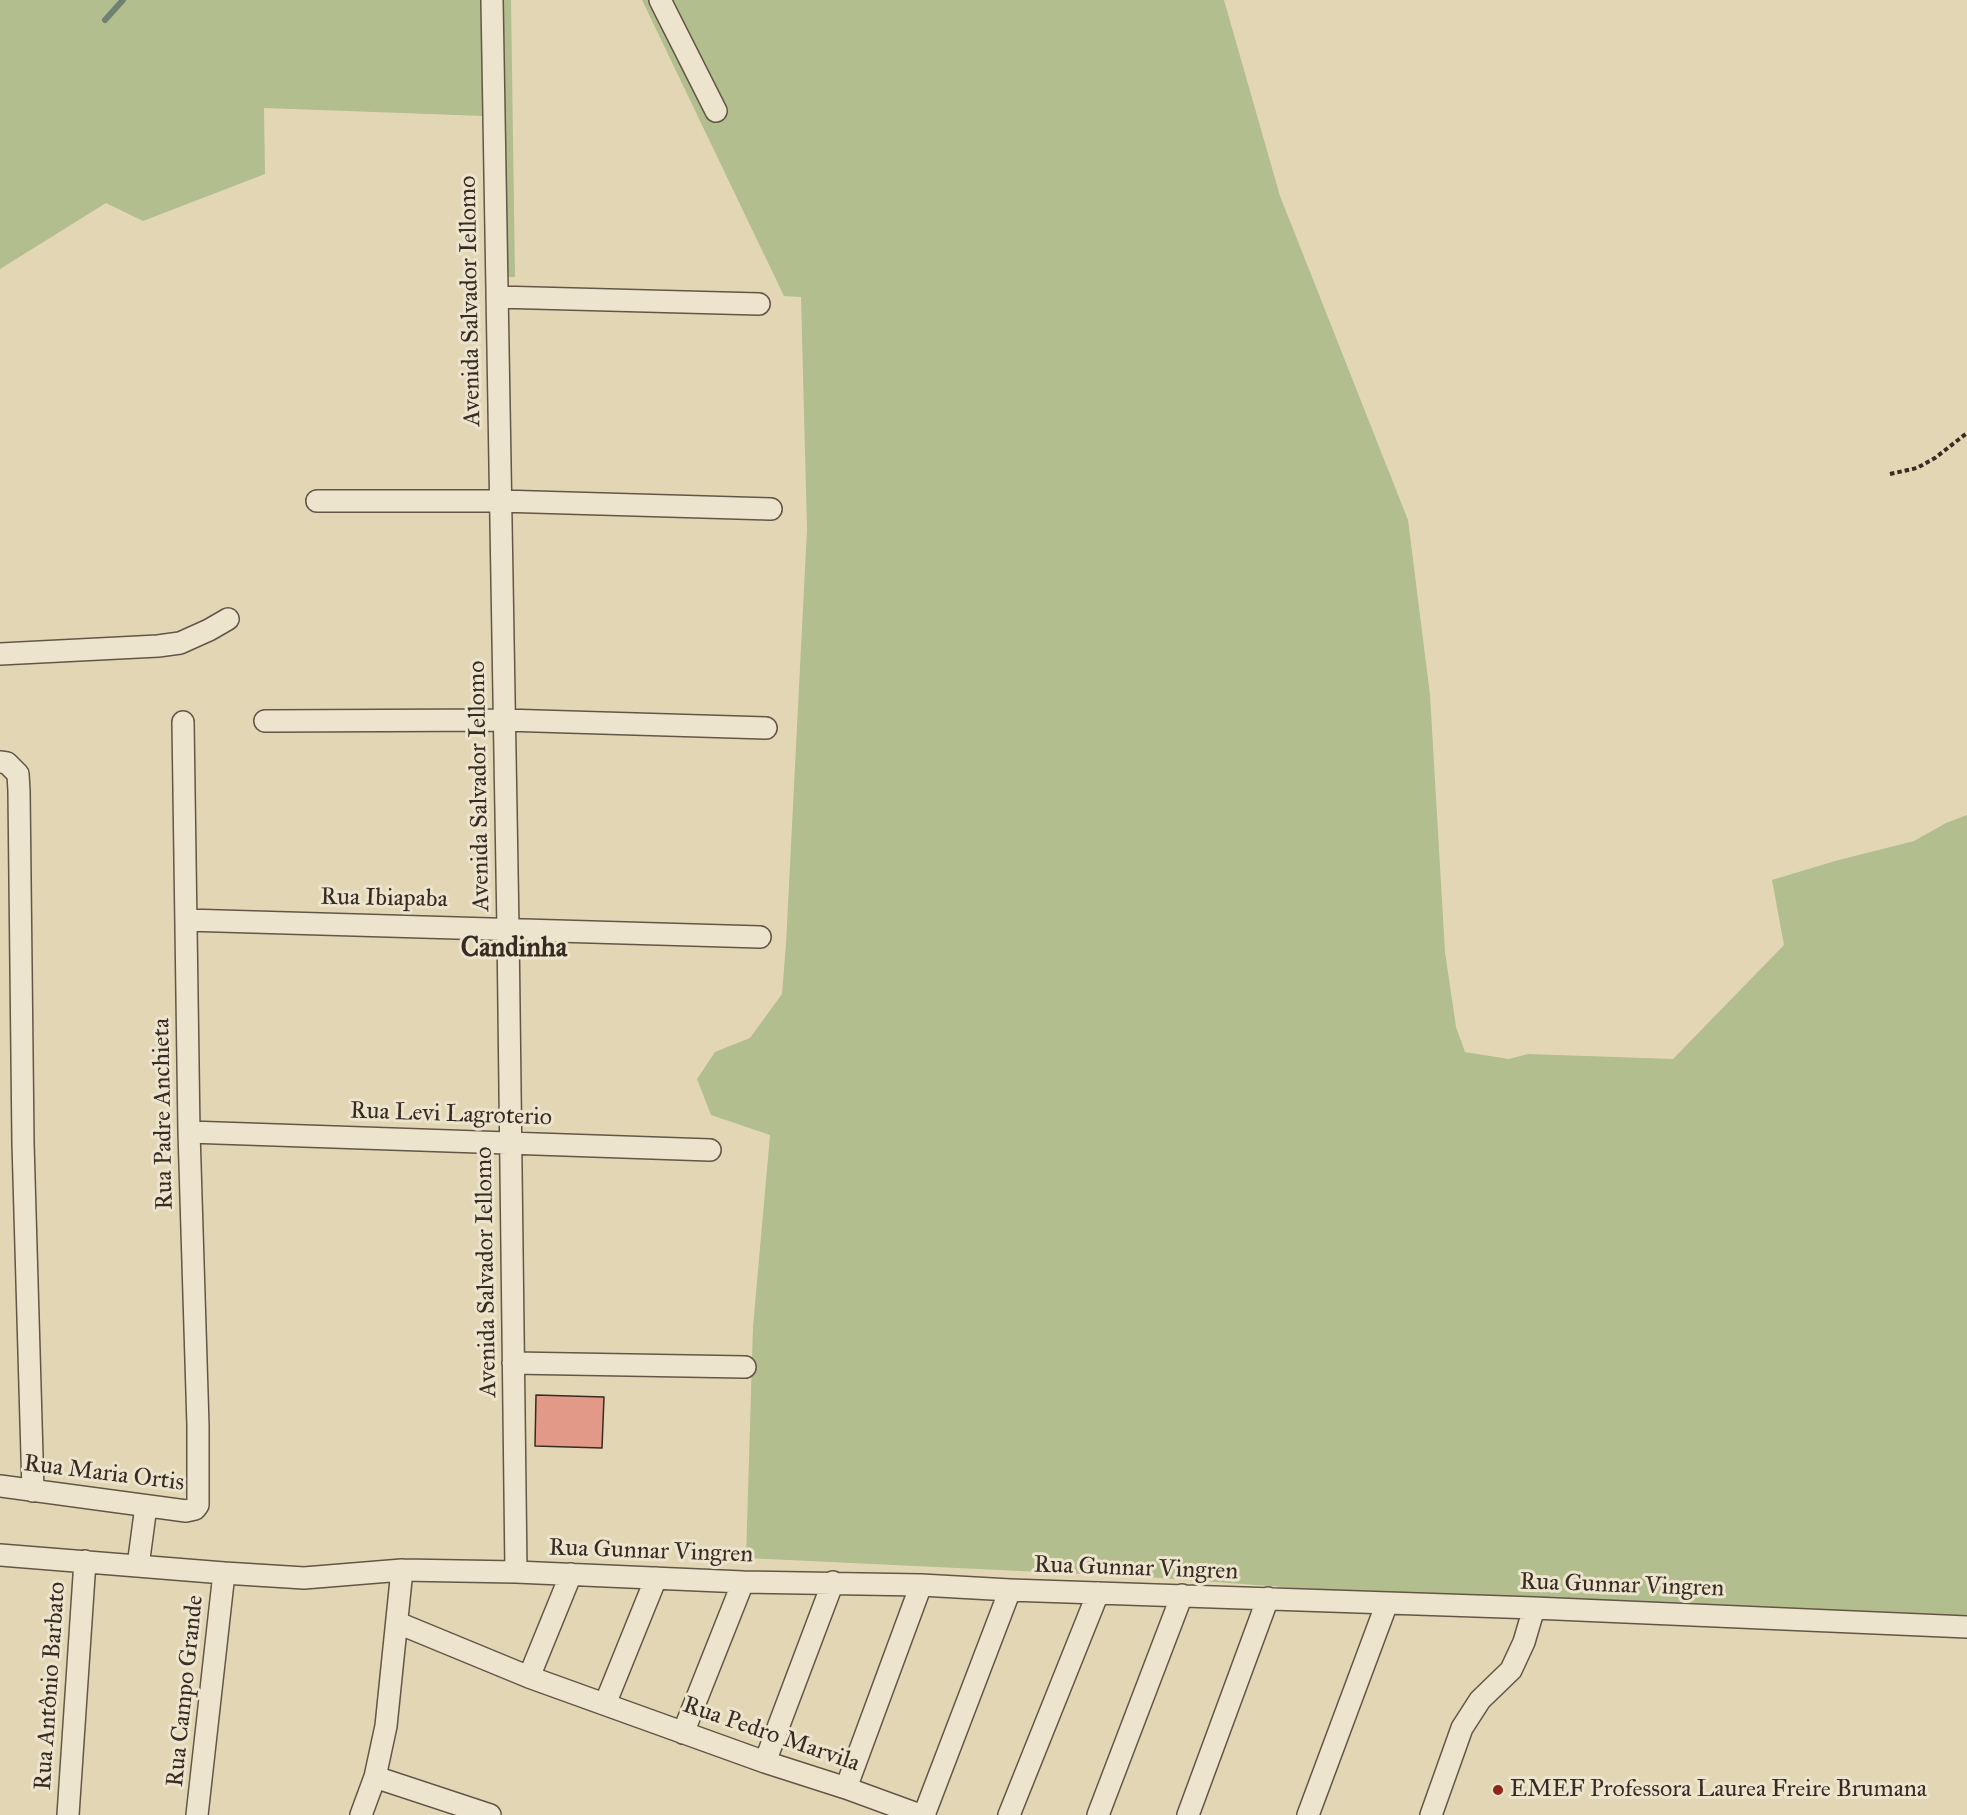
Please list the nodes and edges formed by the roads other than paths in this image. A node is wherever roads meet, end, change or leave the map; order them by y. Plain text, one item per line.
1 (492, 0) edge
2 (660, 0) edge
3 (716, 111) dead end
4 (497, 297) junction
5 (759, 304) dead end
6 (317, 501) dead end
7 (500, 501) junction
8 (771, 509) dead end
9 (228, 619) dead end
10 (0, 654) edge
11 (504, 720) junction
12 (265, 721) dead end
13 (183, 722) dead end
14 (766, 728) dead end
15 (0, 762) edge
16 (186, 920) junction
17 (508, 928) junction
18 (760, 937) dead end
19 (189, 1132) junction
20 (511, 1143) junction
21 (710, 1150) dead end
22 (513, 1363) junction
23 (745, 1367) dead end
24 (0, 1486) edge
25 (33, 1491) junction
26 (198, 1505) joint
27 (146, 1506) junction
28 (0, 1555) edge
29 (85, 1561) junction
30 (138, 1566) junction
31 (402, 1570) junction
32 (516, 1572) junction
33 (225, 1573) junction
34 (571, 1574) junction
35 (656, 1578) junction
36 (743, 1582) junction
37 (832, 1582) junction
38 (921, 1585) junction
39 (1010, 1590) junction
40 (1098, 1593) junction
41 (1182, 1595) junction
42 (1268, 1598) junction
43 (1387, 1603) junction
44 (1534, 1608) junction
45 (398, 1623) junction
46 (1967, 1627) edge
47 (529, 1677) junction
48 (604, 1704) junction
49 (683, 1733) junction
50 (765, 1762) junction
51 (375, 1777) junction
52 (846, 1788) junction
53 (68, 1815) edge
54 (197, 1815) edge
55 (361, 1815) edge
56 (489, 1815) edge
57 (922, 1815) edge
58 (1009, 1815) edge
59 (1098, 1815) edge
60 (1188, 1815) edge
61 (1308, 1815) edge
62 (1431, 1815) edge

1 - 4 street, Avenida Salvador Iellomo
2 - 3 street
4 - 5 street
4 - 7 street, Avenida Salvador Iellomo
6 - 7 street
7 - 8 street
7 - 11 street, Avenida Salvador Iellomo
9 - 10 street
11 - 12 street
11 - 14 street
11 - 17 street, Avenida Salvador Iellomo
13 - 16 street, Rua Padre Anchieta
15 - 25 street
16 - 17 street, Rua Ibiapaba
16 - 19 street, Rua Padre Anchieta
17 - 18 street, Rua Ibiapaba
17 - 20 street, Avenida Salvador Iellomo
19 - 20 street, Rua Levi Lagroterio
19 - 26 street, Rua Padre Anchieta
20 - 21 street, Rua Levi Lagroterio
20 - 22 street, Avenida Salvador Iellomo
22 - 23 street
22 - 32 street, Avenida Salvador Iellomo
24 - 25 street, Rua Maria Ortis
25 - 27 street, Rua Maria Ortis
26 - 27 street, Rua Maria Ortis
27 - 30 street
28 - 29 street, Rua Gunnar Vingren
29 - 30 street, Rua Gunnar Vingren
29 - 53 street, Rua Antônio Barbato
30 - 33 street, Rua Gunnar Vingren
31 - 32 street, Rua Gunnar Vingren
31 - 33 street, Rua Gunnar Vingren
31 - 45 street
32 - 34 street, Rua Gunnar Vingren
33 - 54 street, Rua Campo Grande
34 - 35 street, Rua Gunnar Vingren
34 - 47 street
35 - 36 street, Rua Gunnar Vingren
35 - 48 street
36 - 37 street, Rua Gunnar Vingren
36 - 49 street
37 - 38 street, Rua Gunnar Vingren
37 - 50 street
38 - 39 street, Rua Gunnar Vingren
38 - 52 street
39 - 40 street, Rua Gunnar Vingren
39 - 57 street
40 - 41 street, Rua Gunnar Vingren
40 - 58 street
41 - 42 street, Rua Gunnar Vingren
41 - 59 street
42 - 43 street, Rua Gunnar Vingren
42 - 60 street
43 - 44 street, Rua Gunnar Vingren
43 - 61 street
44 - 46 street, Rua Gunnar Vingren
44 - 62 street
45 - 47 street, Rua Pedro Marvila
45 - 51 street
47 - 48 street, Rua Pedro Marvila
48 - 49 street, Rua Pedro Marvila
49 - 50 street, Rua Pedro Marvila
50 - 52 street, Rua Pedro Marvila
51 - 55 street
51 - 56 street
52 - 57 street, Rua Pedro Marvila

